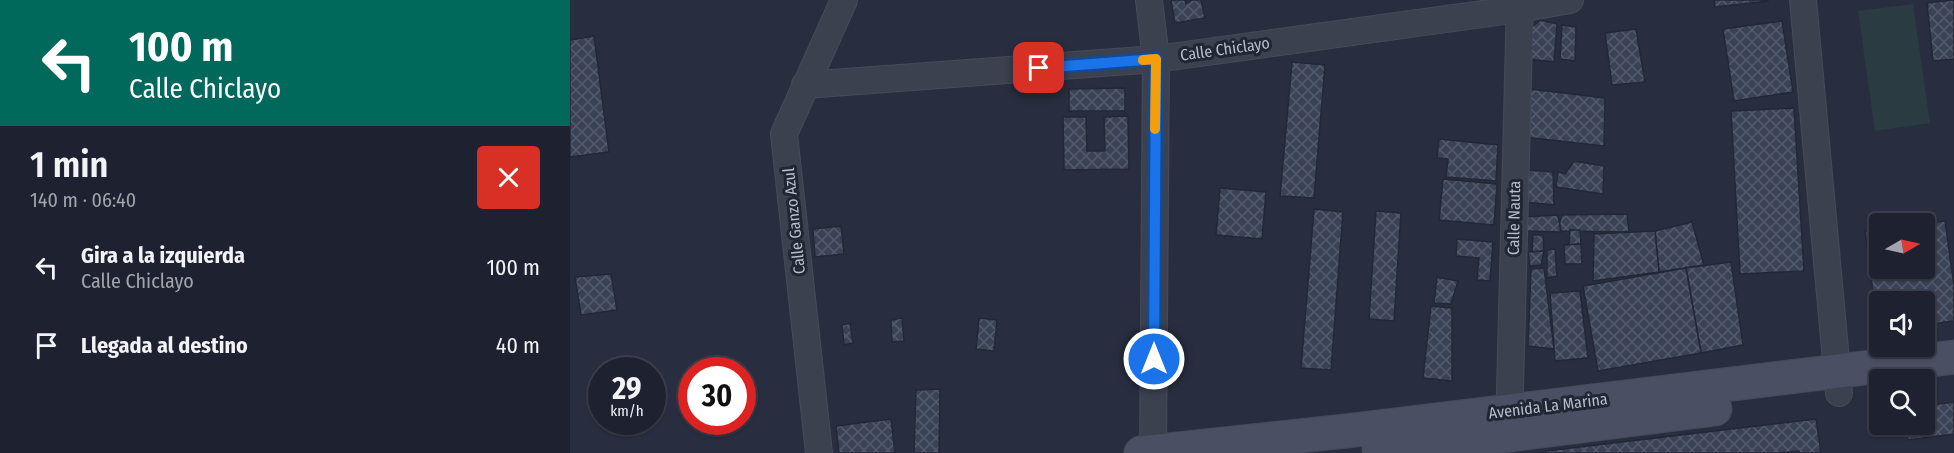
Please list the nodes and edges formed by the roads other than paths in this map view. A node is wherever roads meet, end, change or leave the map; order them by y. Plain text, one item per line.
1 (844, 0) edge
2 (1149, 0) edge
3 (1570, 0) edge
4 (1803, 0) edge
5 (1520, 5) edge
6 (1156, 59) junction
7 (806, 85) junction
8 (1954, 357) edge
9 (1954, 379) edge
10 (1935, 381) edge
11 (1838, 382) junction
12 (1869, 386) edge
13 (1510, 423) junction
14 (1346, 445) edge
15 (819, 453) edge
16 (1149, 453) edge

1 - 7 street, Calle Ganzo Azul
2 - 6 street
3 - 5 street, Calle Chiclayo
4 - 11 street
5 - 6 street, Calle Chiclayo
5 - 13 street, Calle Nauta
6 - 7 street, Calle Chiclayo
6 - 16 street
7 - 15 street, Calle Ganzo Azul
8 - 11 main road, Avenida La Marina
9 - 10 main road
11 - 12 main road, Avenida La Marina
11 - 13 main road, Avenida La Marina
13 - 14 main road, Avenida La Marina
14 - 16 main road, Avenida La Marina

